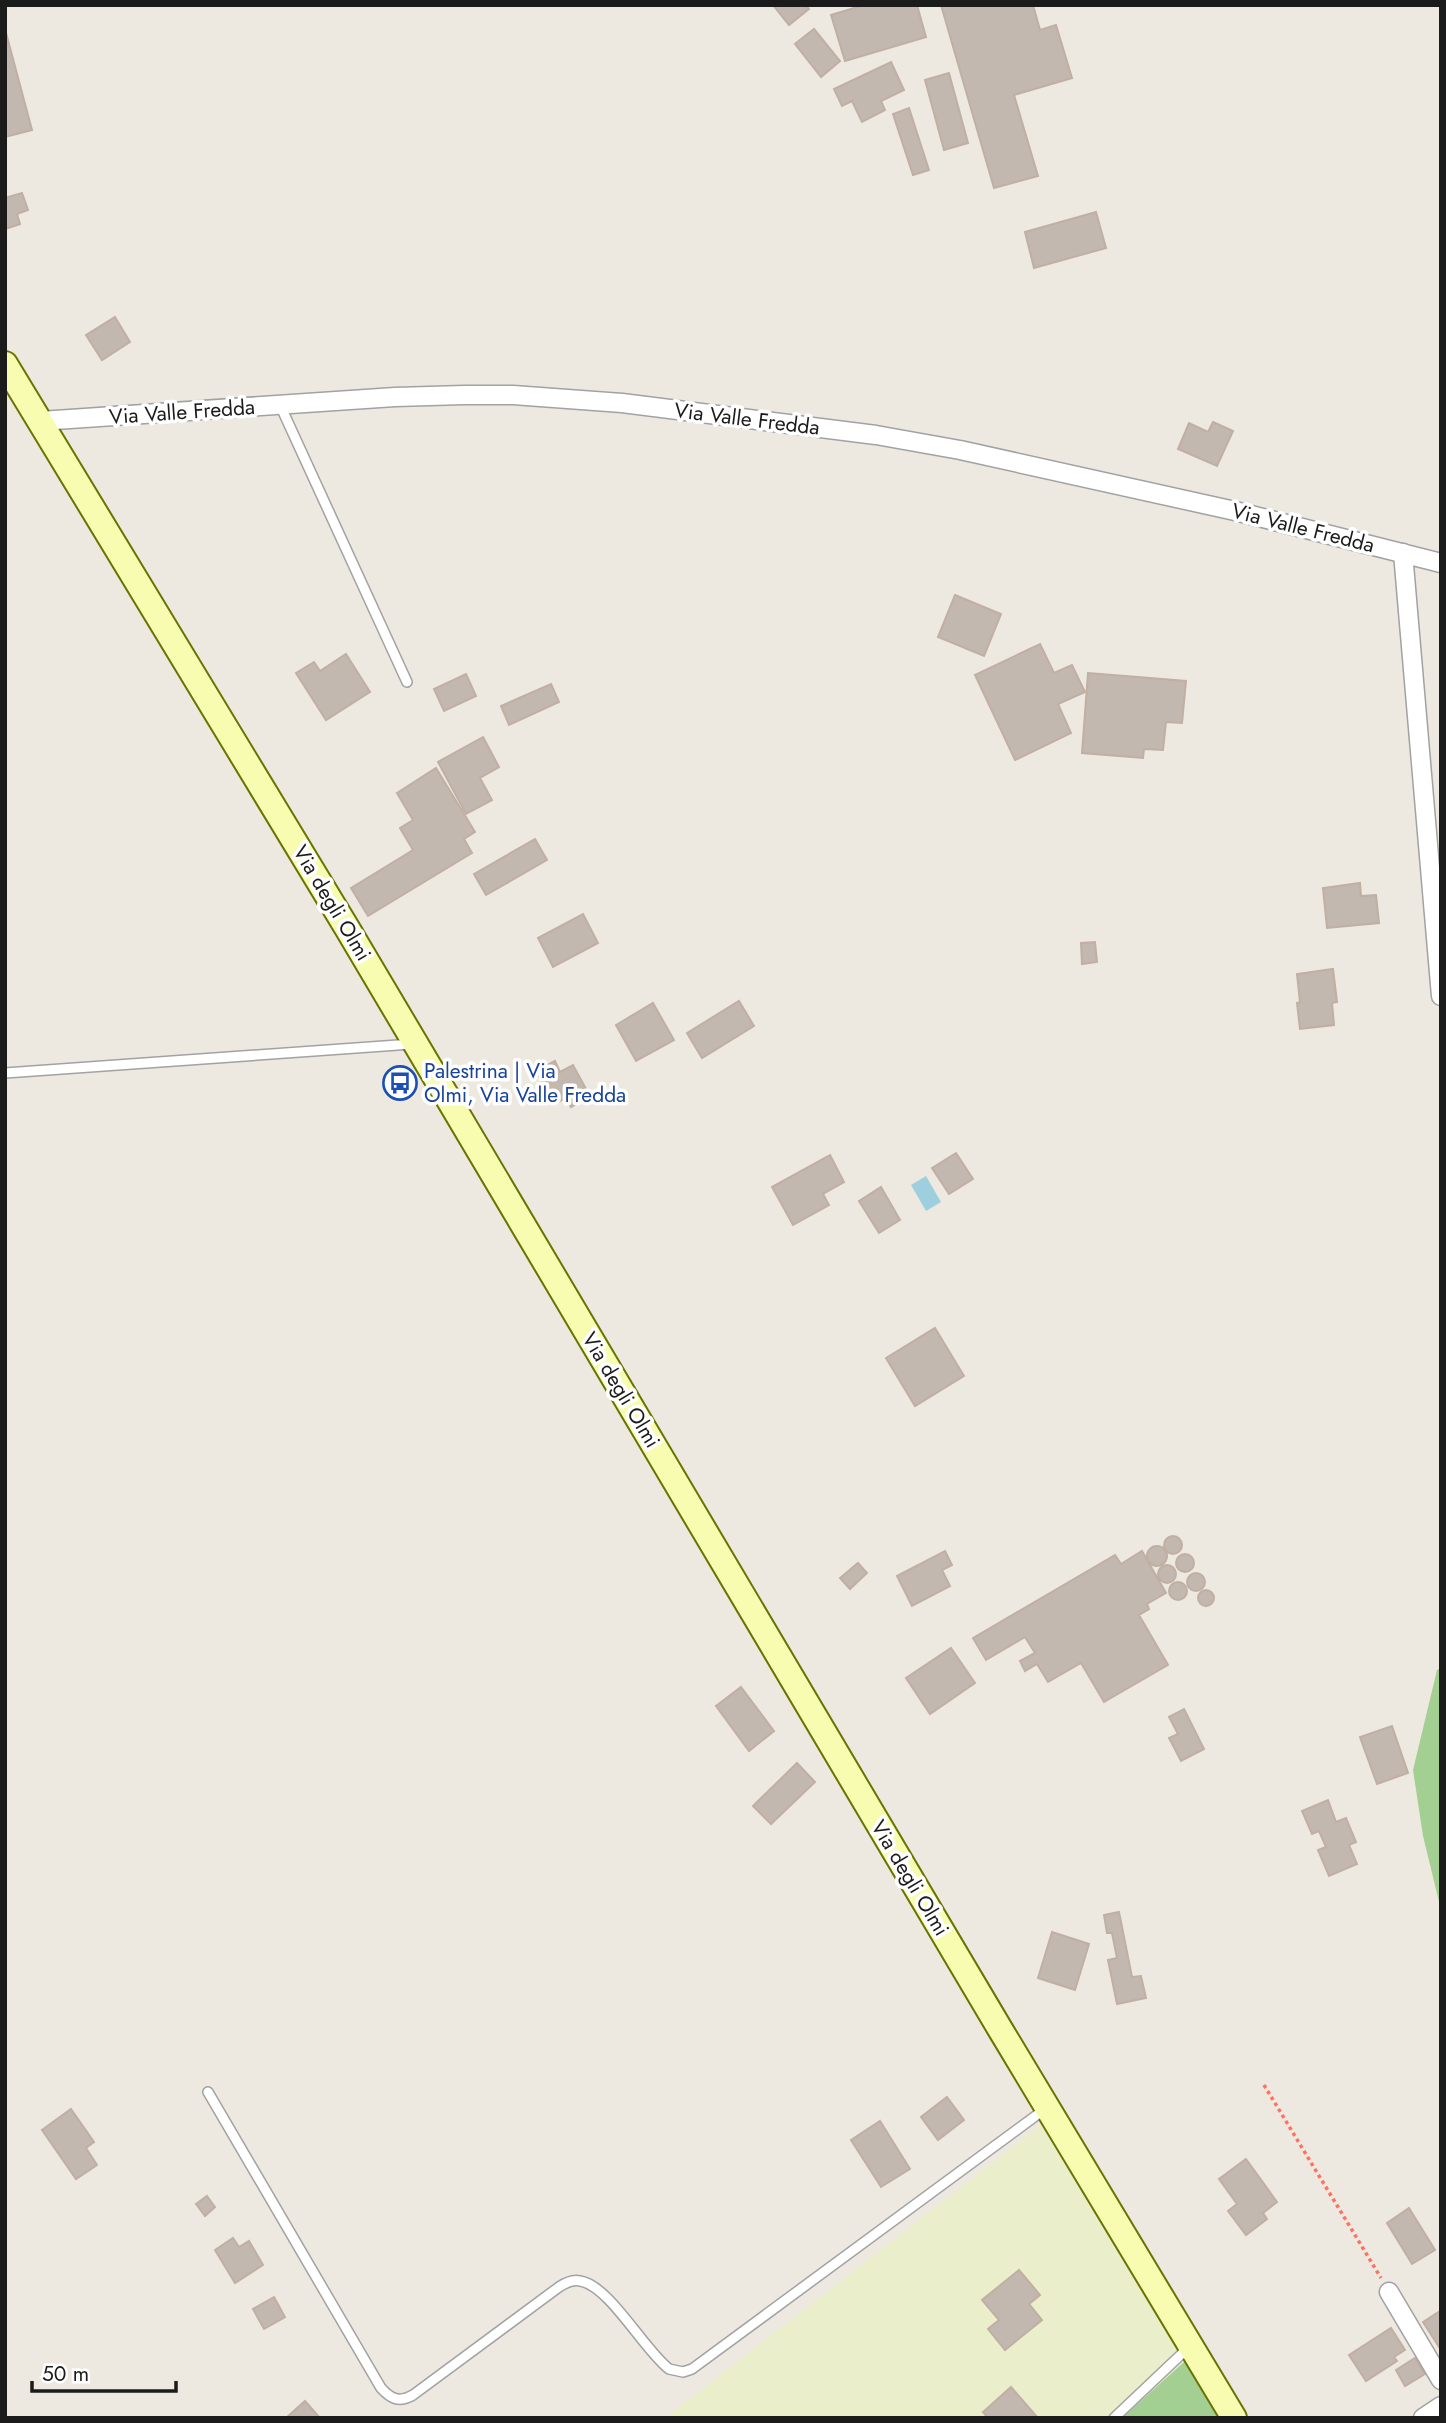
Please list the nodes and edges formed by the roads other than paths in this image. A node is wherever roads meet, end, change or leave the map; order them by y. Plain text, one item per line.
1 (5, 364) edge
2 (280, 405) junction
3 (40, 421) junction
4 (1403, 553) junction
5 (1441, 563) edge
6 (407, 682) dead end
7 (1441, 996) edge
8 (416, 1044) junction
9 (5, 1073) edge
10 (208, 2092) dead end
11 (1047, 2107) junction
12 (1389, 2292) road end
13 (1191, 2345) junction
14 (1441, 2380) edge
15 (1441, 2406) edge
16 (1114, 2418) edge
17 (1234, 2418) edge
18 (1423, 2418) edge

1 - 3 street, Via degli Olmi
2 - 3 street, Via Valle Fredda
2 - 4 street, Via Valle Fredda
2 - 6 lane
3 - 8 street, Via degli Olmi
4 - 5 street, Via Valle Fredda
4 - 7 street
8 - 9 lane
8 - 11 street, Via degli Olmi
10 - 11 lane
11 - 13 street, Via degli Olmi
12 - 14 street
13 - 16 lane
13 - 17 street, Via degli Olmi
15 - 18 street

